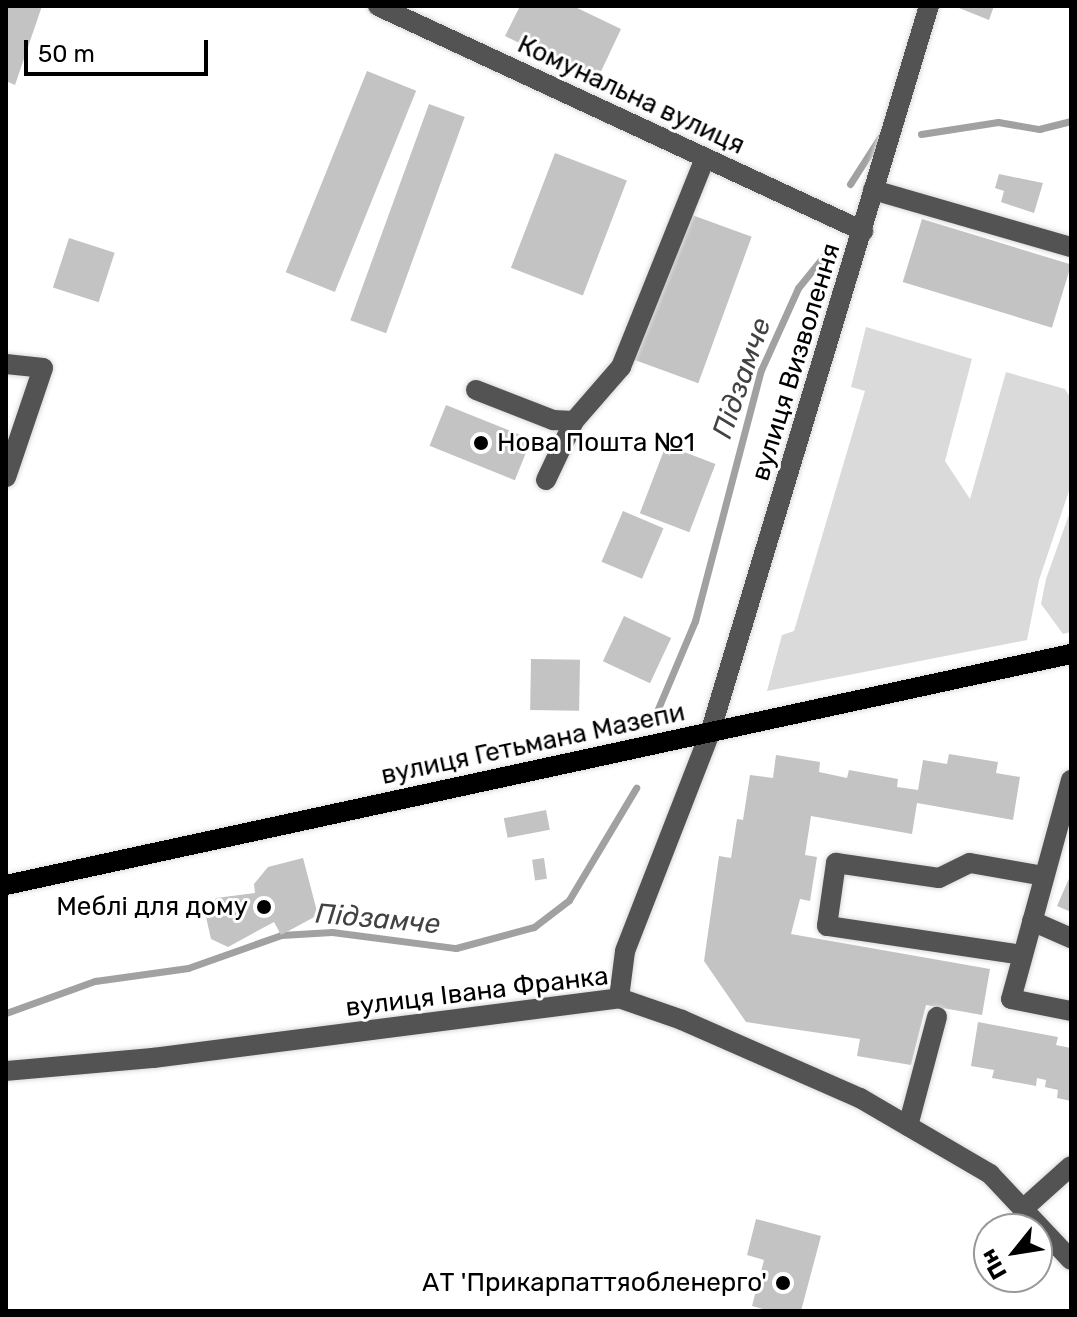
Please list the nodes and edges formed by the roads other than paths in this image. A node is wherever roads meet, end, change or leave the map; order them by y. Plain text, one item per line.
1 (378, 6) edge
2 (929, 6) edge
3 (705, 158) junction
4 (873, 190) junction
5 (863, 231) junction
6 (1071, 247) edge
7 (6, 364) edge
8 (476, 390) dead end
9 (574, 421) junction
10 (6, 477) edge
11 (546, 480) dead end
12 (1071, 654) edge
13 (710, 733) junction
14 (1071, 780) edge
15 (1044, 876) junction
16 (6, 885) edge
17 (1032, 921) junction
18 (1071, 938) edge
19 (1022, 955) junction
20 (619, 998) junction
21 (1071, 1011) edge
22 (937, 1017) dead end
23 (6, 1071) edge
24 (908, 1126) junction
25 (1071, 1166) edge
26 (1023, 1209) junction
27 (1071, 1260) edge

1 - 3 street, Комунальна вулиця
2 - 4 street, вулиця Визволення
3 - 5 street, Комунальна вулиця
3 - 9 street
4 - 5 street, вулиця Визволення
4 - 6 street
5 - 13 street, вулиця Визволення
7 - 10 street
8 - 9 street
9 - 11 street
12 - 13 main road, вулиця Гетьмана Мазепи
13 - 16 main road, вулиця Гетьмана Мазепи
13 - 20 street, вулиця Визволення
14 - 15 street
15 - 17 street
15 - 19 street
17 - 18 street
17 - 19 street
19 - 21 street
20 - 23 street, вулиця Івана Франка
20 - 24 street, вулиця Івана Франка
22 - 24 street
24 - 26 street, вулиця Івана Франка
25 - 26 street
26 - 27 street, вулиця Івана Франка

